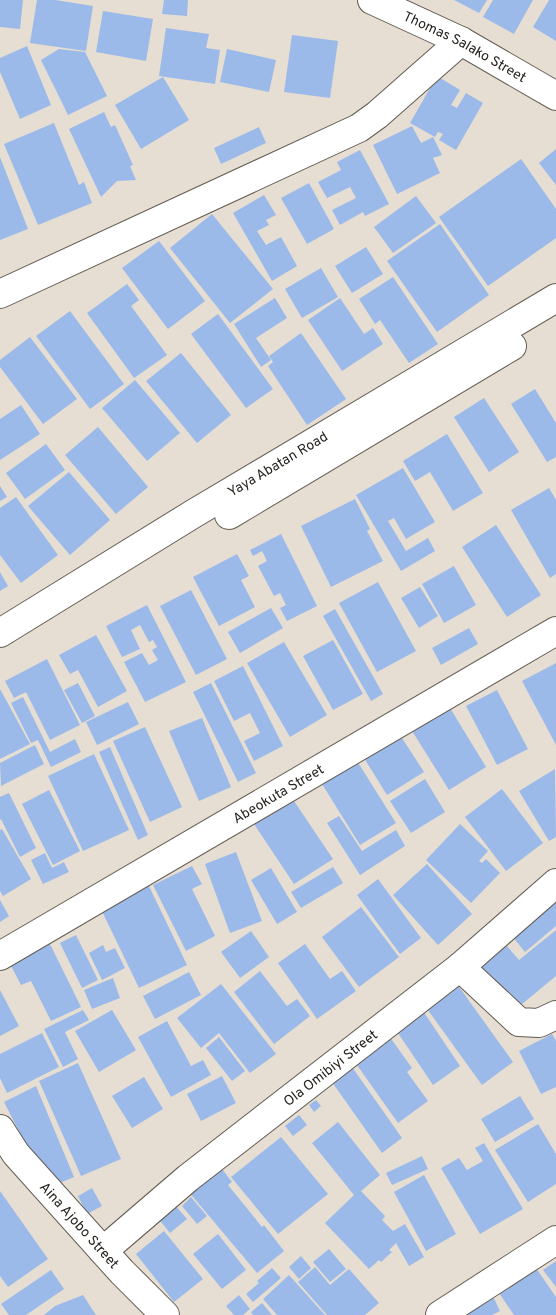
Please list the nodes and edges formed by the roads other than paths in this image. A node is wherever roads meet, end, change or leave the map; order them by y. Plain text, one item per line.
1 (372, 0) edge
2 (460, 41) junction
3 (556, 96) edge
4 (0, 294) edge
5 (556, 298) edge
6 (556, 320) edge
7 (556, 631) edge
8 (0, 633) edge
9 (0, 652) edge
10 (556, 882) edge
11 (0, 956) edge
12 (460, 967) junction
13 (556, 1015) edge
14 (0, 1129) edge
15 (8, 1160) edge
16 (556, 1240) edge
17 (103, 1251) junction
18 (165, 1315) edge
19 (440, 1315) edge

1 - 2 street, Thomas Salako Street
2 - 3 street, Thomas Salako Street
2 - 4 street
5 - 8 street, Yaya Abatan Road
6 - 9 street, Yaya Abatan Road
7 - 11 street, Abeokuta Street
10 - 12 street, Ola Omibiyi Street
12 - 13 street
12 - 17 street, Ola Omibiyi Street
14 - 15 street, Aina Ajobo Street
15 - 17 street, Aina Ajobo Street
16 - 19 street
17 - 18 street, Aina Ajobo Street

